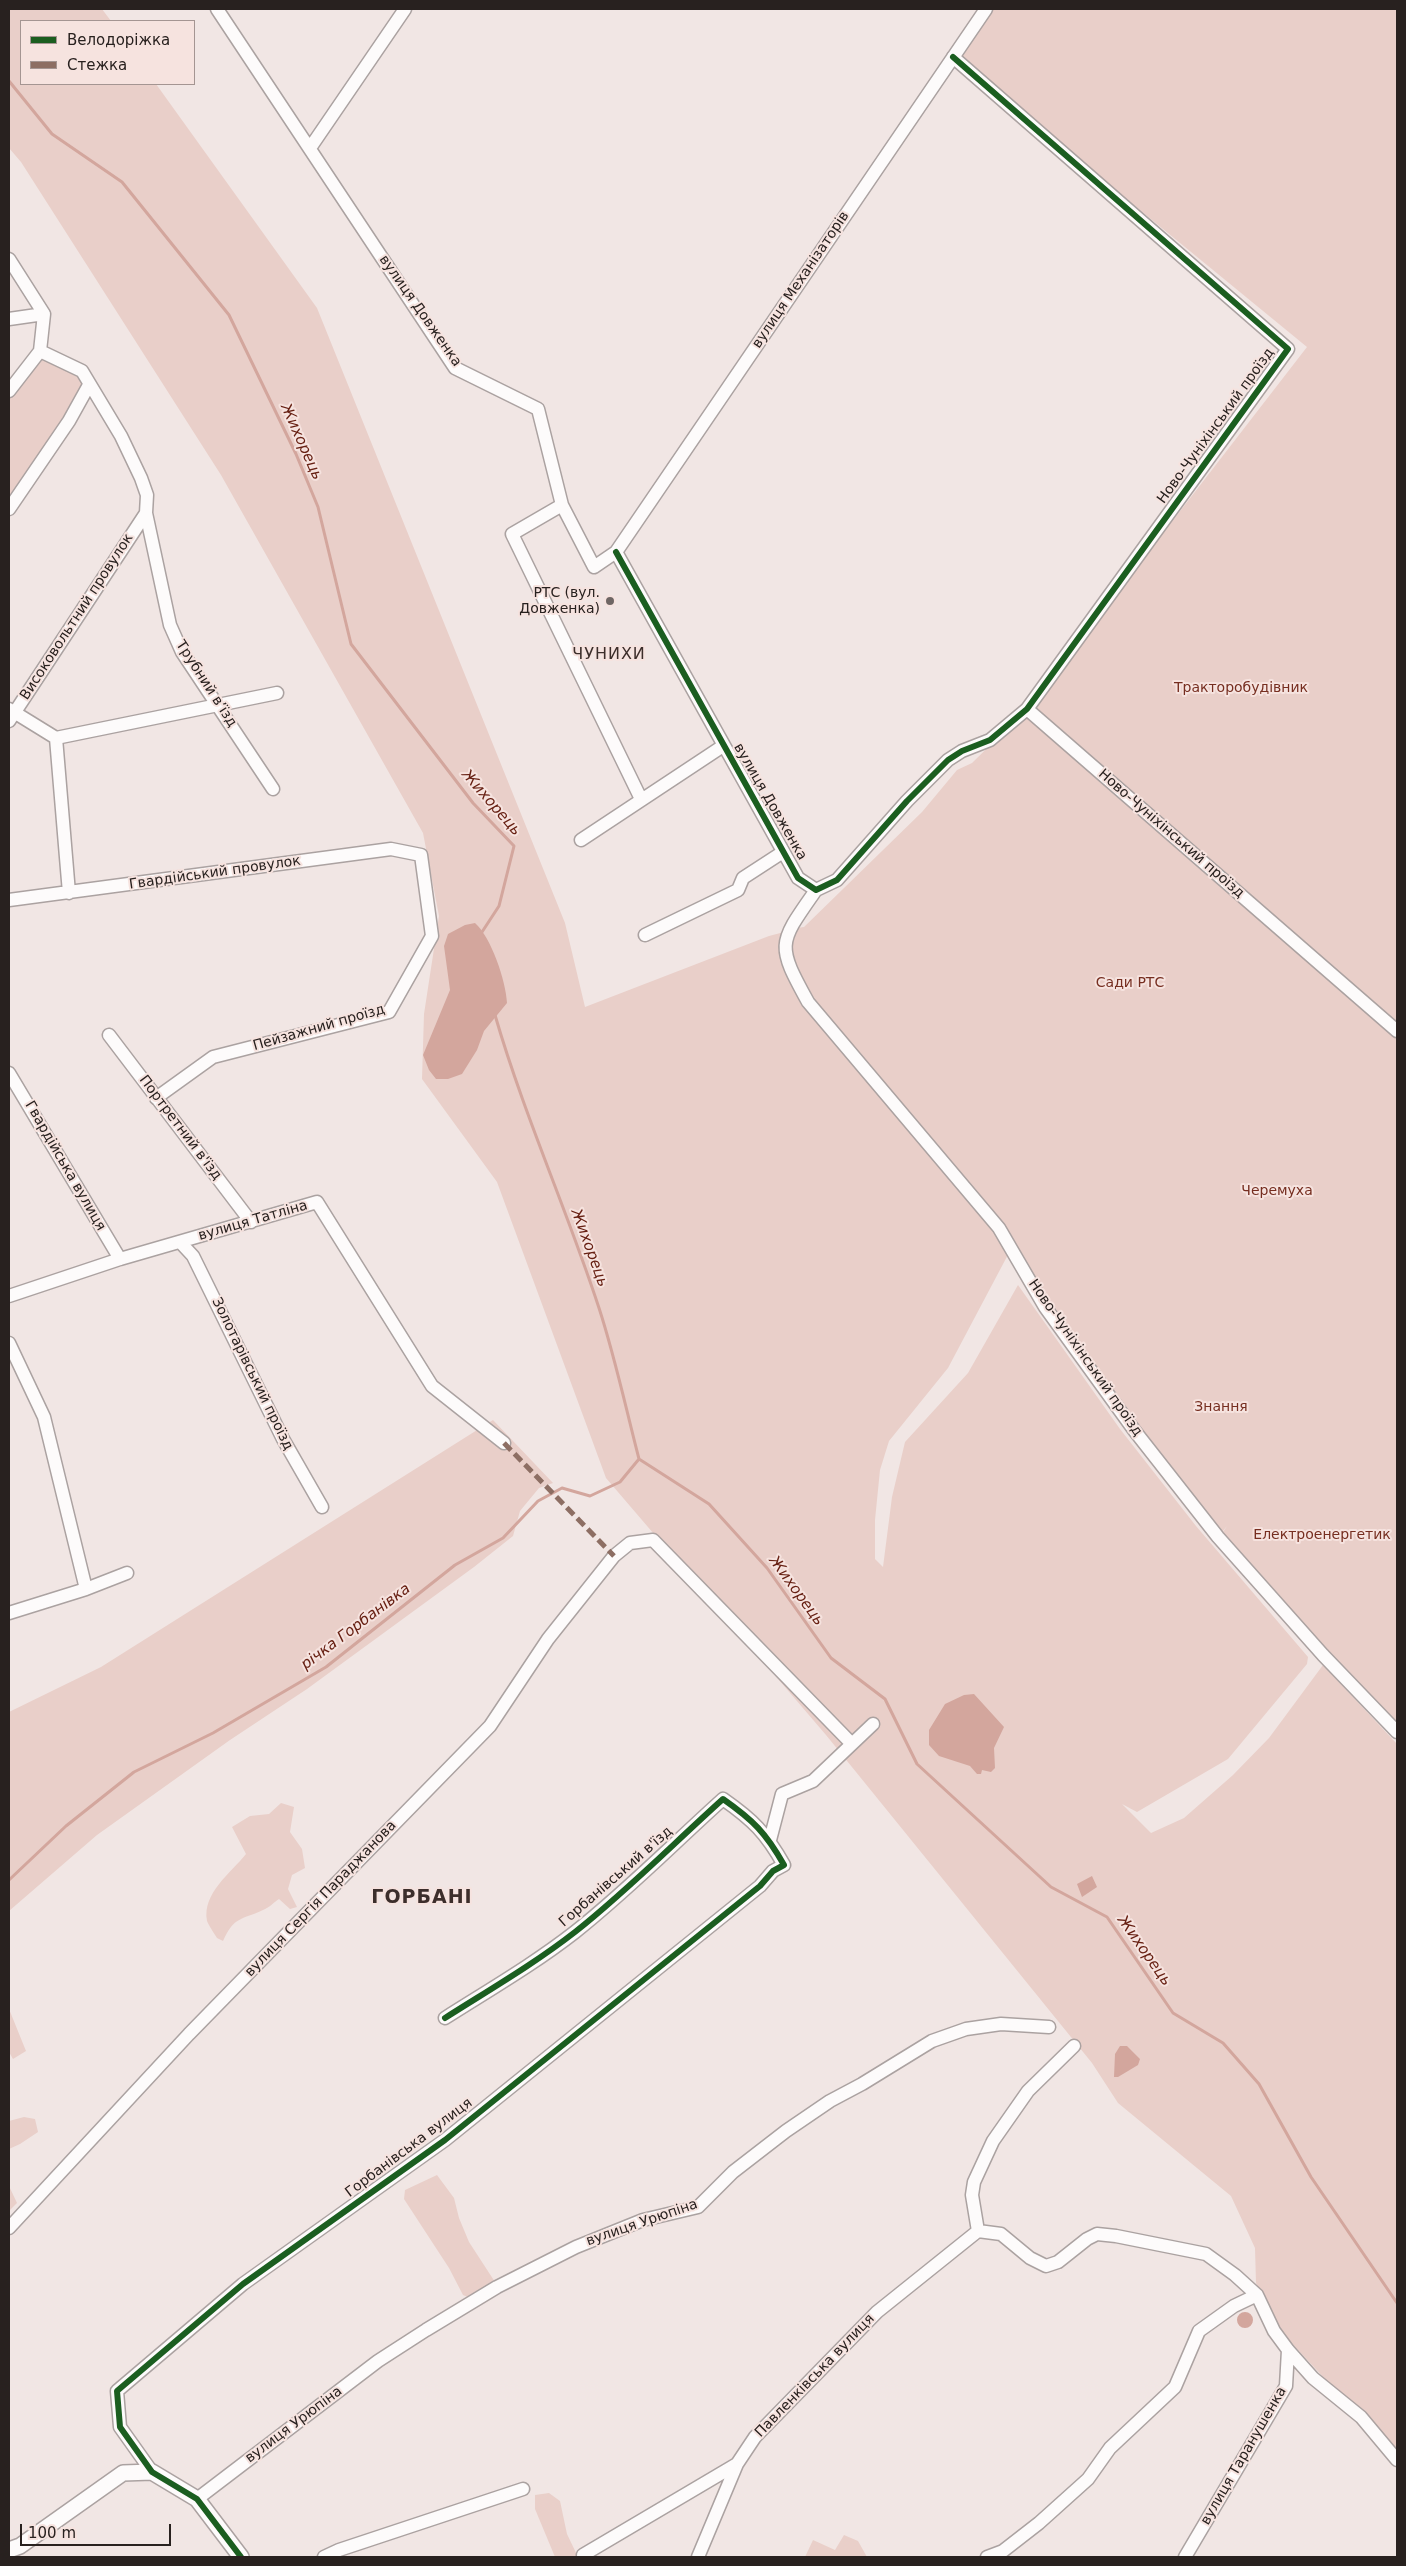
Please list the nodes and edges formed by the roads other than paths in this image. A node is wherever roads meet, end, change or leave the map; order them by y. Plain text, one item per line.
1 (217, 9) edge
2 (405, 9) edge
3 (986, 9) edge
4 (953, 57) junction
5 (310, 148) junction
6 (9, 259) edge
7 (44, 314) junction
8 (9, 319) edge
9 (40, 350) junction
10 (89, 385) junction
11 (9, 391) edge
12 (562, 506) junction
13 (9, 509) edge
14 (146, 513) junction
15 (616, 552) junction
16 (276, 693) dead end
17 (219, 705) junction
18 (1027, 709) junction
19 (11, 714) edge
20 (56, 738) junction
21 (723, 746) junction
22 (273, 789) dead end
23 (641, 799) junction
24 (581, 840) dead end
25 (783, 852) junction
26 (422, 854) joint
27 (816, 890) junction
28 (69, 893) junction
29 (9, 900) edge
30 (645, 935) dead end
31 (1397, 1032) edge
32 (109, 1035) dead end
33 (9, 1073) edge
34 (156, 1098) junction
35 (251, 1222) junction
36 (180, 1242) junction
37 (120, 1259) junction
38 (9, 1296) edge
39 (9, 1343) edge
40 (504, 1443) dead end
41 (322, 1507) dead end
42 (127, 1573) dead end
43 (86, 1589) junction
44 (9, 1613) edge
45 (873, 1724) dead end
46 (1397, 1732) edge
47 (852, 1744) junction
48 (770, 1840) junction
49 (784, 1865) joint
50 (445, 2018) dead end
51 (1050, 2027) dead end
52 (1074, 2046) dead end
53 (9, 2228) edge
54 (978, 2231) junction
55 (1257, 2295) junction
56 (1288, 2350) junction
57 (1397, 2460) edge
58 (737, 2464) junction
59 (152, 2472) junction
60 (523, 2489) dead end
61 (197, 2498) junction
62 (9, 2550) edge
63 (583, 2556) dead end
64 (241, 2557) edge
65 (324, 2557) edge
66 (698, 2557) edge
67 (987, 2557) edge
68 (1185, 2557) edge

1 - 5 street, вулиця Довженка
2 - 5 street
3 - 4 street, вулиця Механізаторів
4 - 15 street, вулиця Механізаторів
4 - 18 street, Ново-Чуніхінський проїзд
5 - 12 street, вулиця Довженка
6 - 7 street
7 - 8 street
7 - 9 street
9 - 10 street, Трубний в’їзд
9 - 11 street
10 - 13 street
10 - 14 street, Трубний в’їзд
12 - 15 street, вулиця Довженка
12 - 23 street
14 - 17 street, Трубний в’їзд
14 - 19 street, Високовольтний провулок
15 - 21 street, вулиця Довженка
16 - 17 street
17 - 20 street
17 - 22 street, Трубний в’їзд
18 - 27 street
18 - 31 street, Ново-Чуніхінський проїзд
19 - 20 street
20 - 28 street
21 - 23 street, вулиця Довженка
21 - 25 street, вулиця Довженка
23 - 24 street, вулиця Довженка
25 - 27 street, вулиця Довженка
25 - 30 street, вулиця Довженка
26 - 28 street, Гвардійський провулок
26 - 34 street, Пейзажний проїзд
27 - 46 street, Ново-Чуніхінський проїзд
28 - 29 street, Гвардійський провулок
32 - 34 street, Портретний в'їзд
33 - 37 street, Гвардійська вулиця
34 - 35 street, Портретний в'їзд
35 - 36 street, вулиця Татліна
35 - 40 street, вулиця Татліна
36 - 37 street, вулиця Татліна
36 - 41 street, Золотарівський проїзд
37 - 38 street, вулиця Татліна
39 - 43 street
42 - 43 street
43 - 44 street
45 - 47 street
47 - 48 street
47 - 53 street, вулиця Сергія Параджанова
48 - 49 street, Горбанівський в'їзд
48 - 50 street, Горбанівський в'їзд
49 - 59 street, Горбанівська вулиця
51 - 61 street, вулиця Урюпіна
52 - 54 street
54 - 55 street
54 - 58 street, Павленківська вулиця
55 - 56 street
55 - 67 street
56 - 57 street
56 - 68 street, вулиця Таранушенка
58 - 63 street
58 - 66 street, Павленківська вулиця
59 - 61 street
59 - 62 street
60 - 65 street
61 - 64 street

